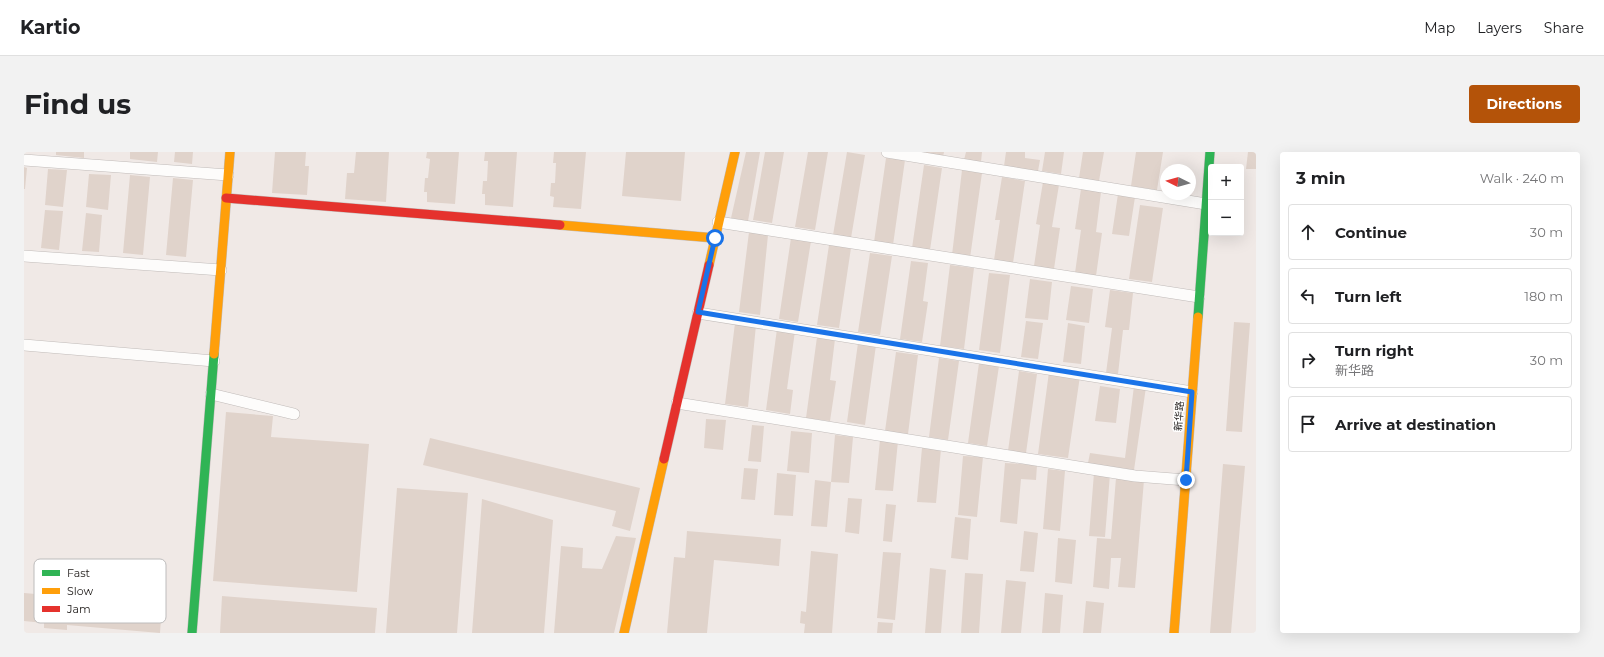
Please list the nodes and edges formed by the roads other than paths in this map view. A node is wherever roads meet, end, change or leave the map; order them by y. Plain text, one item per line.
1 (230, 152) edge
2 (735, 152) edge
3 (887, 152) edge
4 (1210, 152) edge
5 (24, 160) edge
6 (228, 175) junction
7 (226, 198) junction
8 (1206, 204) junction
9 (718, 222) junction
10 (715, 238) junction
11 (24, 256) edge
12 (220, 270) junction
13 (1199, 297) junction
14 (698, 312) junction
15 (24, 345) edge
16 (214, 361) junction
17 (1192, 392) junction
18 (211, 394) junction
19 (677, 403) junction
20 (294, 414) dead end
21 (1186, 480) junction
22 (192, 633) edge
23 (624, 633) edge
24 (1174, 633) edge

1 - 6 street
2 - 9 street
3 - 8 lane
4 - 8 street, 新华路
5 - 6 lane
6 - 7 street
7 - 10 street
7 - 12 street
8 - 13 street, 新华路
9 - 10 street
9 - 13 lane
10 - 14 street
11 - 12 lane
12 - 16 street
13 - 17 street, 新华路
14 - 17 lane
14 - 19 street
15 - 16 lane
16 - 18 street
17 - 21 street, 新华路
18 - 20 lane
18 - 22 street
19 - 21 lane
19 - 23 street
21 - 24 street, 新华路

